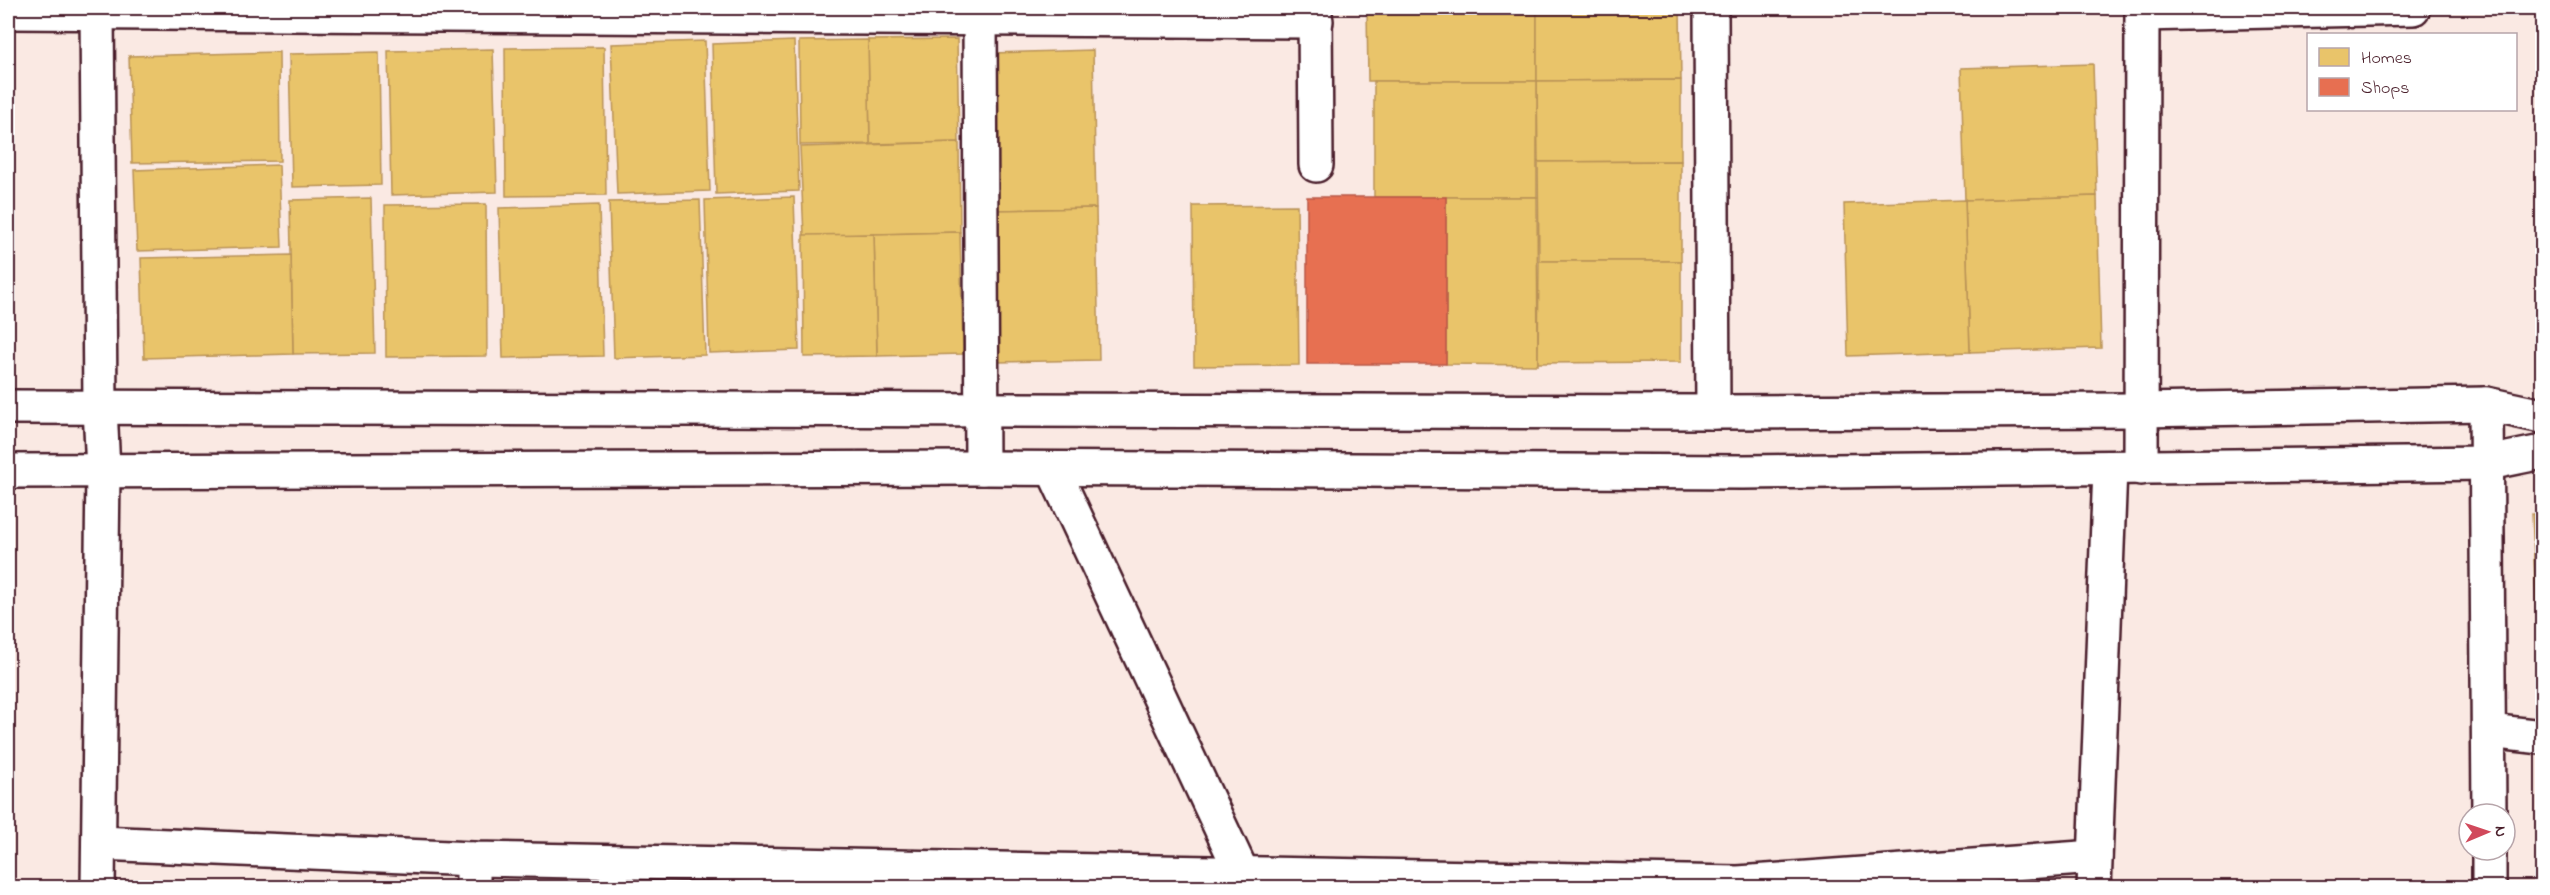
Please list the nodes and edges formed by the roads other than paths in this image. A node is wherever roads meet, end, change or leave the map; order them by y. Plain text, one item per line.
1 (1711, 8) edge
2 (2413, 8) edge
3 (97, 10) edge
4 (2142, 11) edge
5 (8, 12) edge
6 (794, 12) edge
7 (1315, 14) edge
8 (980, 18) junction
9 (1316, 165) dead end
10 (2486, 404) junction
11 (8, 407) edge
12 (100, 407) junction
13 (981, 410) junction
14 (2140, 410) junction
15 (1713, 412) junction
16 (2542, 416) edge
17 (2542, 452) edge
18 (2488, 463) junction
19 (982, 468) junction
20 (2126, 468) junction
21 (1053, 469) junction
22 (8, 471) edge
23 (103, 471) junction
24 (2489, 731) junction
25 (2542, 736) edge
26 (2489, 802) edge
27 (99, 843) junction
28 (2489, 862) edge
29 (2095, 872) edge
30 (1242, 873) junction
31 (473, 874) edge
32 (864, 877) edge
33 (1134, 880) edge
34 (1340, 882) edge
35 (1738, 885) edge
36 (98, 888) edge
37 (2490, 888) edge

1 - 15 street
2 - 4 street
3 - 5 street
3 - 6 street
3 - 12 street
4 - 14 street
6 - 8 street
7 - 8 street
7 - 9 street
8 - 13 street
10 - 14 street
10 - 16 street
10 - 18 street
11 - 12 street
12 - 13 street
12 - 23 street
13 - 15 street
13 - 19 street
14 - 15 street
14 - 20 street
17 - 18 street
18 - 20 street
18 - 24 street
19 - 21 street
19 - 23 street
20 - 21 street
20 - 29 street
21 - 30 street
22 - 23 street
23 - 27 street
24 - 25 street
24 - 26 street
27 - 31 street
27 - 36 street
28 - 37 street
29 - 35 street
30 - 33 street
30 - 34 street
31 - 32 street
32 - 33 street
34 - 35 street

